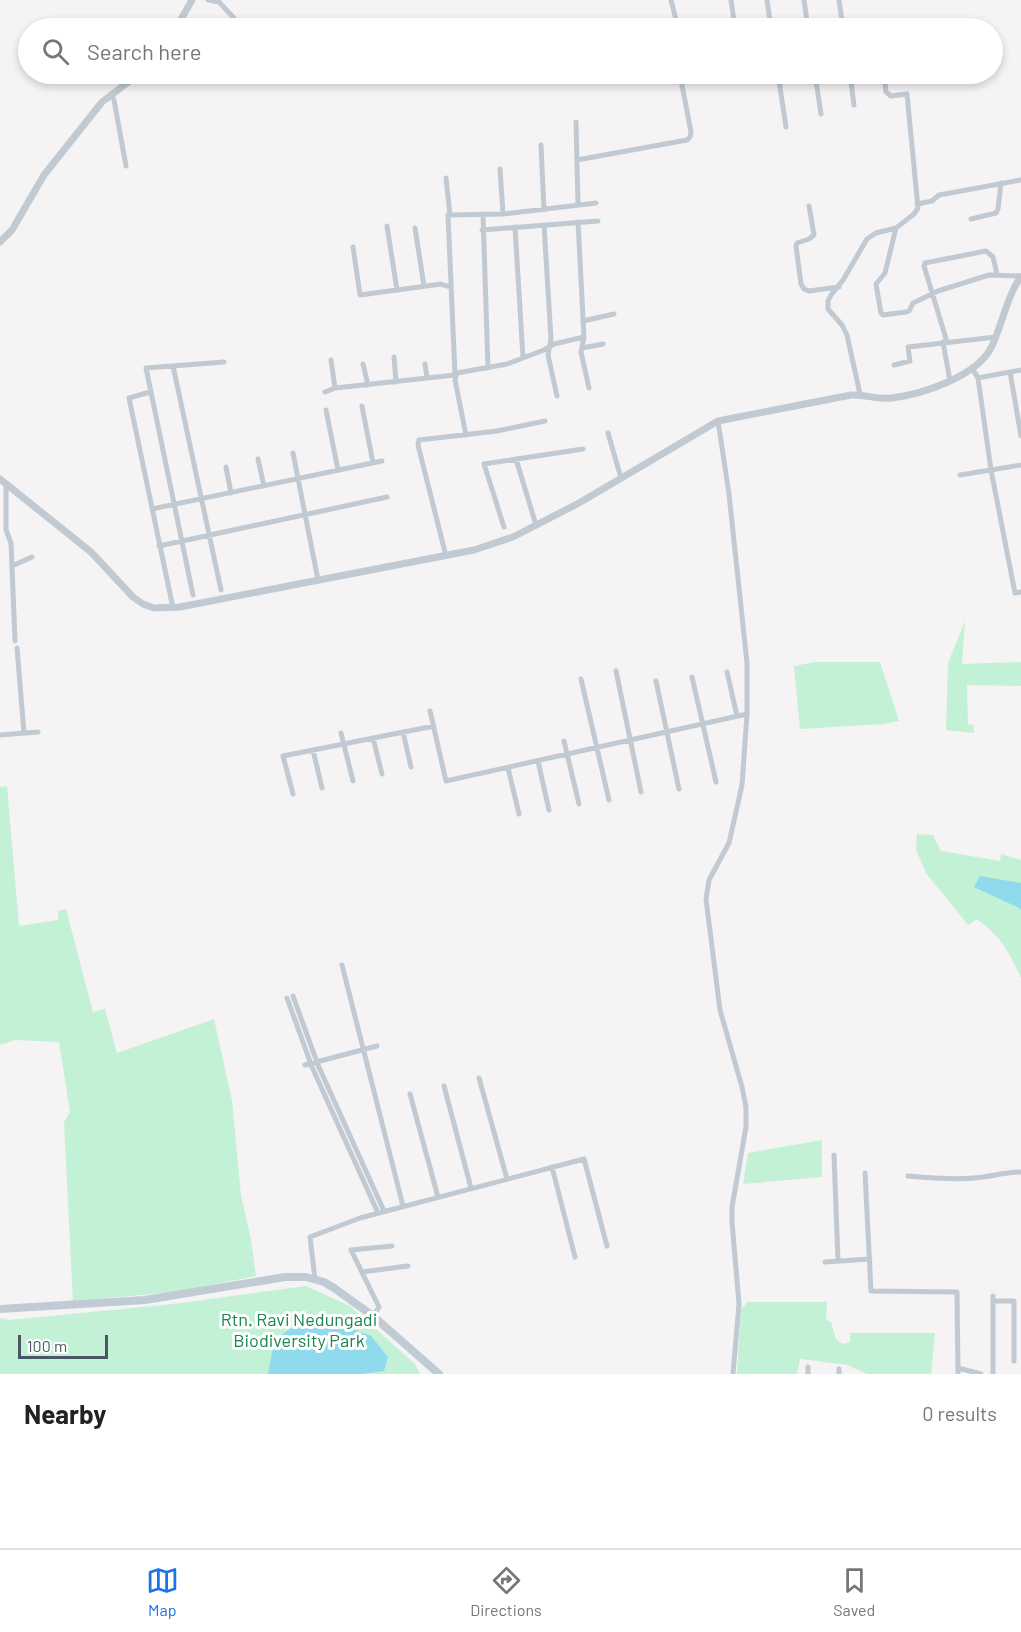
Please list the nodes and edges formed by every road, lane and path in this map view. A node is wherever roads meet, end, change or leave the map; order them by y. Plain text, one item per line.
1 (192, 0) edge
2 (208, 0) edge
3 (671, 0) edge
4 (731, 0) edge
5 (767, 0) edge
6 (804, 0) edge
7 (839, 0) edge
8 (182, 18) edge
9 (234, 18) dead end
10 (676, 18) edge
11 (734, 18) edge
12 (770, 18) edge
13 (807, 18) edge
14 (842, 18) edge
15 (125, 84) edge
16 (682, 84) edge
17 (780, 84) edge
18 (816, 84) edge
19 (851, 84) edge
20 (885, 84) edge
21 (111, 94) junction
22 (854, 105) dead end
23 (821, 114) dead end
24 (576, 122) dead end
25 (786, 127) dead end
26 (541, 145) dead end
27 (577, 160) junction
28 (126, 166) dead end
29 (500, 169) dead end
30 (446, 178) dead end
31 (1021, 180) edge
32 (1000, 183) junction
33 (596, 203) dead end
34 (578, 204) junction
35 (917, 204) junction
36 (809, 206) dead end
37 (544, 210) junction
38 (483, 214) junction
39 (503, 214) junction
40 (450, 215) junction
41 (971, 219) dead end
42 (598, 221) dead end
43 (578, 222) junction
44 (544, 225) junction
45 (387, 226) dead end
46 (515, 227) junction
47 (415, 228) dead end
48 (896, 228) junction
49 (482, 230) junction
50 (0, 242) edge
51 (353, 247) dead end
52 (997, 274) junction
53 (1021, 276) edge
54 (424, 286) junction
55 (450, 287) junction
56 (839, 287) junction
57 (397, 290) junction
58 (933, 293) junction
59 (614, 314) dead end
60 (583, 321) junction
61 (584, 337) junction
62 (996, 337) junction
63 (945, 342) junction
64 (603, 344) dead end
65 (549, 347) junction
66 (582, 348) junction
67 (394, 357) dead end
68 (523, 358) junction
69 (331, 360) dead end
70 (224, 362) dead end
71 (363, 364) dead end
72 (425, 364) dead end
73 (894, 365) dead end
74 (173, 366) junction
75 (488, 368) junction
76 (972, 368) junction
77 (1021, 370) edge
78 (1010, 372) junction
79 (455, 375) junction
80 (427, 378) junction
81 (978, 378) junction
82 (950, 381) junction
83 (396, 382) junction
84 (368, 385) junction
85 (335, 388) junction
86 (589, 388) dead end
87 (150, 392) junction
88 (325, 392) dead end
89 (860, 394) junction
90 (556, 396) dead end
91 (362, 406) dead end
92 (326, 410) dead end
93 (545, 421) dead end
94 (718, 421) junction
95 (608, 433) dead end
96 (466, 435) junction
97 (1021, 436) edge
98 (583, 449) dead end
99 (293, 453) dead end
100 (258, 459) dead end
101 (516, 459) junction
102 (382, 460) dead end
103 (373, 462) junction
104 (1021, 465) edge
105 (226, 467) dead end
106 (338, 470) junction
107 (991, 470) junction
108 (960, 475) dead end
109 (298, 478) junction
110 (621, 478) junction
111 (3, 482) edge
112 (264, 486) junction
113 (231, 493) junction
114 (387, 497) dead end
115 (202, 499) junction
116 (174, 505) junction
117 (152, 509) junction
118 (305, 515) junction
119 (536, 525) junction
120 (504, 527) dead end
121 (209, 535) junction
122 (182, 541) junction
123 (159, 546) junction
124 (446, 556) junction
125 (32, 558) dead end
126 (12, 566) junction
127 (318, 580) junction
128 (221, 590) dead end
129 (1021, 592) edge
130 (193, 595) dead end
131 (173, 608) junction
132 (616, 670) dead end
133 (727, 672) dead end
134 (693, 677) dead end
135 (581, 679) dead end
136 (656, 681) dead end
137 (430, 711) dead end
138 (747, 714) junction
139 (737, 716) junction
140 (702, 724) junction
141 (434, 726) junction
142 (38, 732) dead end
143 (403, 732) junction
144 (667, 732) junction
145 (24, 733) junction
146 (341, 733) dead end
147 (0, 735) edge
148 (373, 738) junction
149 (630, 740) junction
150 (564, 741) dead end
151 (344, 744) junction
152 (597, 748) junction
153 (313, 750) junction
154 (567, 754) junction
155 (538, 761) junction
156 (411, 767) dead end
157 (508, 768) junction
158 (382, 774) dead end
159 (352, 781) dead end
160 (716, 782) dead end
161 (321, 788) dead end
162 (679, 789) dead end
163 (641, 792) dead end
164 (293, 794) dead end
165 (609, 800) dead end
166 (579, 804) dead end
167 (549, 810) dead end
168 (519, 814) dead end
169 (342, 965) dead end
170 (290, 997) dead end
171 (377, 1046) dead end
172 (363, 1050) junction
173 (311, 1064) junction
174 (479, 1078) dead end
175 (444, 1086) dead end
176 (410, 1094) dead end
177 (834, 1155) dead end
178 (552, 1167) junction
179 (1021, 1172) edge
180 (865, 1173) dead end
181 (908, 1176) dead end
182 (507, 1179) junction
183 (471, 1188) junction
184 (438, 1197) junction
185 (403, 1206) junction
186 (381, 1212) junction
187 (392, 1246) dead end
188 (607, 1246) dead end
189 (575, 1257) dead end
190 (870, 1259) junction
191 (838, 1261) junction
192 (825, 1262) dead end
193 (408, 1266) dead end
194 (362, 1272) junction
195 (315, 1279) junction
196 (0, 1309) edge
197 (373, 1316) junction
198 (1014, 1361) dead end
199 (808, 1366) dead end
200 (958, 1371) edge
201 (435, 1373) edge
202 (732, 1374) edge
203 (808, 1374) edge
204 (981, 1374) edge
205 (993, 1374) edge

1 - 8 street
2 - 9 street
3 - 10 street
4 - 11 street
5 - 12 street
6 - 13 street
7 - 14 street
15 - 21 street
16 - 27 street
17 - 25 street
18 - 23 street
19 - 22 street
20 - 35 street
21 - 28 street
21 - 50 street
24 - 27 street
26 - 37 street
27 - 34 street
29 - 39 street
30 - 40 street
31 - 32 street
32 - 35 street
32 - 41 street
33 - 34 street
34 - 37 street
35 - 48 street
36 - 56 street
37 - 39 street
38 - 39 street
38 - 40 street
38 - 49 street
40 - 55 street
42 - 43 street
43 - 44 street
43 - 60 street
44 - 46 street
44 - 65 street
45 - 57 street
46 - 49 street
46 - 68 street
47 - 54 street
48 - 56 street
48 - 58 street
49 - 75 street
51 - 57 street
52 - 53 street
52 - 58 street
52 - 58 street
53 - 62 street
54 - 55 street
54 - 57 street
55 - 79 street
56 - 89 street
58 - 63 street
59 - 60 street
60 - 61 street
61 - 65 street
61 - 66 street
62 - 63 street
62 - 76 street
63 - 73 street
63 - 82 street
64 - 66 street
65 - 68 street
65 - 90 street
66 - 86 street
67 - 83 street
68 - 75 street
69 - 85 street
70 - 74 street
71 - 84 street
72 - 80 street
74 - 87 street
74 - 115 street
75 - 79 street
76 - 81 street
76 - 82 street
77 - 78 street
78 - 81 street
78 - 97 street
79 - 80 street
79 - 96 street
80 - 83 street
81 - 107 street
82 - 89 street
83 - 84 street
84 - 85 street
85 - 88 street
87 - 116 street
87 - 117 street
89 - 94 street
91 - 103 street
92 - 106 street
93 - 96 street
94 - 110 street
94 - 138 street
95 - 110 street
96 - 124 street
98 - 101 street
99 - 109 street
100 - 112 street
101 - 119 street
101 - 120 street
102 - 103 street
103 - 106 street
104 - 107 street
105 - 113 street
106 - 109 street
107 - 108 street
107 - 129 street
109 - 112 street
109 - 118 street
110 - 119 street
111 - 126 street
111 - 131 street
112 - 113 street
113 - 115 street
114 - 118 street
115 - 116 street
115 - 121 street
116 - 117 street
116 - 122 street
117 - 123 street
118 - 121 street
118 - 127 street
119 - 124 street
121 - 122 street
121 - 128 street
122 - 123 street
122 - 130 street
123 - 131 street
124 - 127 street
125 - 126 street
126 - 145 street
127 - 131 street
132 - 149 street
133 - 139 street
134 - 140 street
135 - 152 street
136 - 144 street
137 - 141 street
138 - 139 street
138 - 202 street
139 - 140 street
140 - 144 street
140 - 160 street
141 - 143 street
141 - 157 street
142 - 145 street
143 - 148 street
143 - 156 street
144 - 149 street
144 - 162 street
145 - 147 street
146 - 151 street
148 - 151 street
148 - 158 street
149 - 152 street
149 - 163 street
150 - 154 street
151 - 153 street
151 - 159 street
152 - 154 street
152 - 165 street
153 - 161 street
153 - 164 street
154 - 155 street
154 - 166 street
155 - 157 street
155 - 167 street
157 - 168 street
169 - 172 street
170 - 173 street
171 - 172 street
172 - 173 street
172 - 185 street
173 - 186 street
174 - 182 street
175 - 183 street
176 - 184 street
177 - 191 street
178 - 182 street
178 - 188 street
178 - 189 street
179 - 181 street
180 - 190 street
182 - 183 street
183 - 184 street
184 - 185 street
185 - 186 street
186 - 195 street
187 - 194 street
190 - 191 street
190 - 200 street
191 - 192 street
193 - 194 street
194 - 197 street
195 - 196 main road
195 - 197 main road
197 - 201 main road
198 - 205 street
199 - 203 street
200 - 204 street

